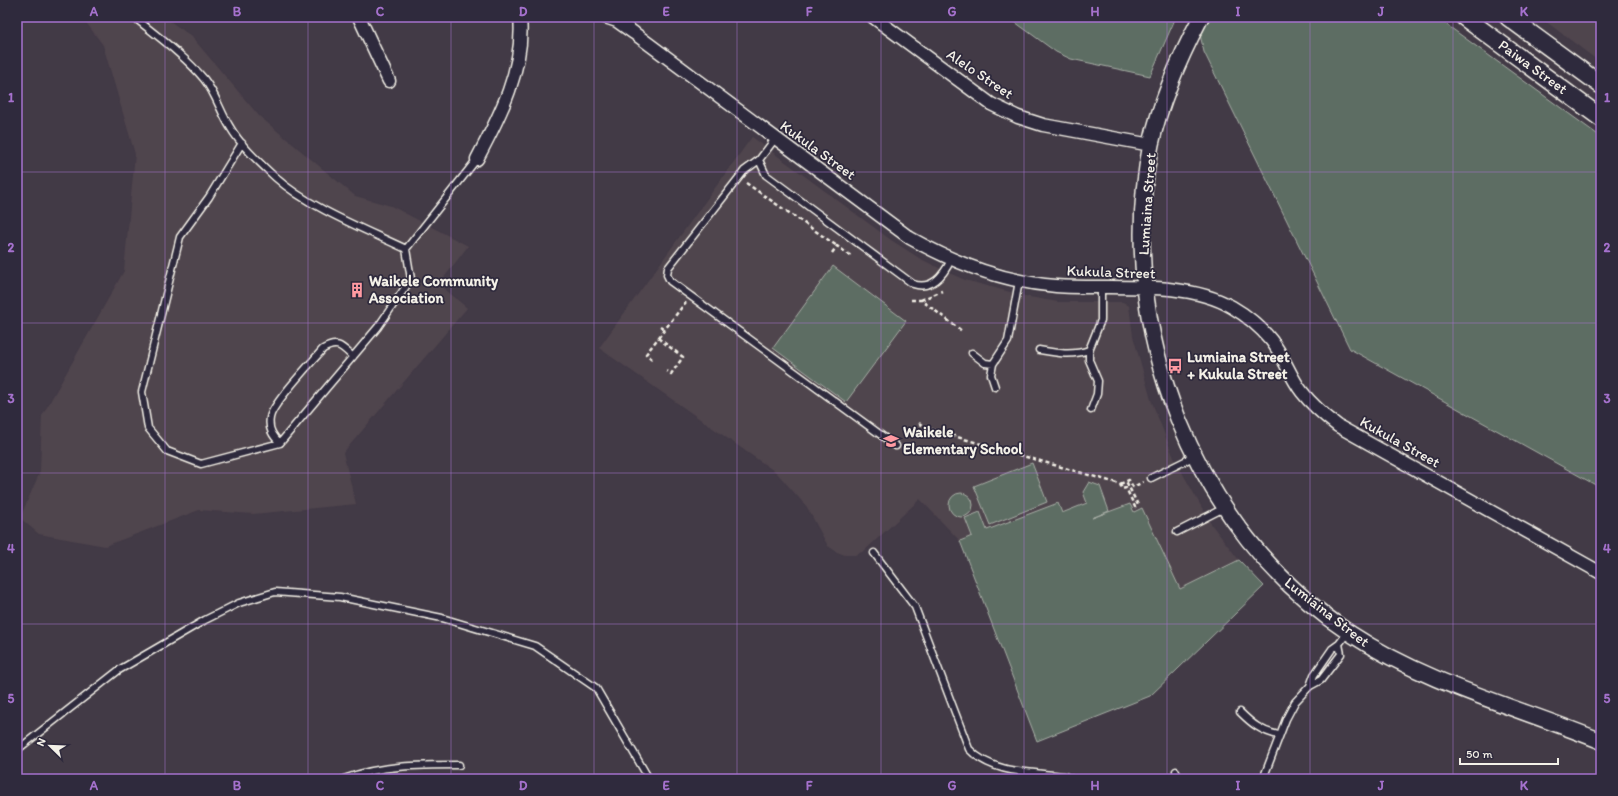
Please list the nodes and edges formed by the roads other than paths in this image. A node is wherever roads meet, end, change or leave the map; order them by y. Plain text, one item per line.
1 (134, 17) edge
2 (359, 17) edge
3 (520, 17) edge
4 (605, 17) edge
5 (873, 17) edge
6 (1201, 17) edge
7 (1464, 17) edge
8 (1508, 17) edge
9 (389, 81) dead end
10 (1601, 85) edge
11 (1601, 118) edge
12 (775, 139) junction
13 (242, 143) junction
14 (1151, 145) junction
15 (477, 159) joint
16 (759, 160) junction
17 (406, 249) junction
18 (951, 260) junction
19 (1019, 281) junction
20 (1101, 288) junction
21 (1145, 288) junction
22 (1039, 350) dead end
23 (1089, 350) junction
24 (972, 353) dead end
25 (353, 357) junction
26 (992, 364) junction
27 (995, 387) dead end
28 (1091, 410) dead end
29 (280, 444) junction
30 (896, 446) dead end
31 (1195, 456) junction
32 (1151, 478) road end
33 (1224, 508) junction
34 (1177, 532) dead end
35 (874, 553) dead end
36 (1601, 573) edge
37 (1348, 632) junction
38 (1339, 644) junction
39 (1310, 686) junction
40 (1240, 712) dead end
41 (1278, 735) junction
42 (1601, 741) edge
43 (17, 750) edge
44 (459, 765) dead end
45 (1176, 771) dead end
46 (344, 779) edge
47 (649, 779) edge
48 (1071, 779) edge
49 (1178, 779) edge
50 (1263, 779) edge

1 - 13 lane
2 - 9 street
3 - 15 street
4 - 12 street, Kukula Street
5 - 14 street, Alelo Street
6 - 14 street, Lumiaina Street
7 - 11 main road, Paiwa Street
8 - 10 main road, Paiwa Street
12 - 16 lane
12 - 18 street, Kukula Street
13 - 17 lane
13 - 29 lane
14 - 21 street, Lumiaina Street
15 - 17 lane
16 - 18 lane
16 - 30 lane
17 - 25 lane
18 - 19 street, Kukula Street
19 - 20 street, Kukula Street
19 - 26 lane
20 - 21 street, Kukula Street
20 - 23 lane
21 - 31 street, Lumiaina Street
21 - 36 street, Kukula Street
22 - 23 lane
23 - 28 lane
24 - 26 lane
25 - 29 lane
25 - 29 lane
26 - 27 lane
31 - 32 lane
31 - 33 street, Lumiaina Street
33 - 34 lane
33 - 37 street, Lumiaina Street
35 - 48 lane
37 - 38 lane
37 - 42 street, Lumiaina Street
38 - 39 lane
38 - 39 lane
39 - 41 lane
40 - 41 lane
41 - 50 lane
43 - 47 lane
44 - 46 lane
45 - 49 lane

